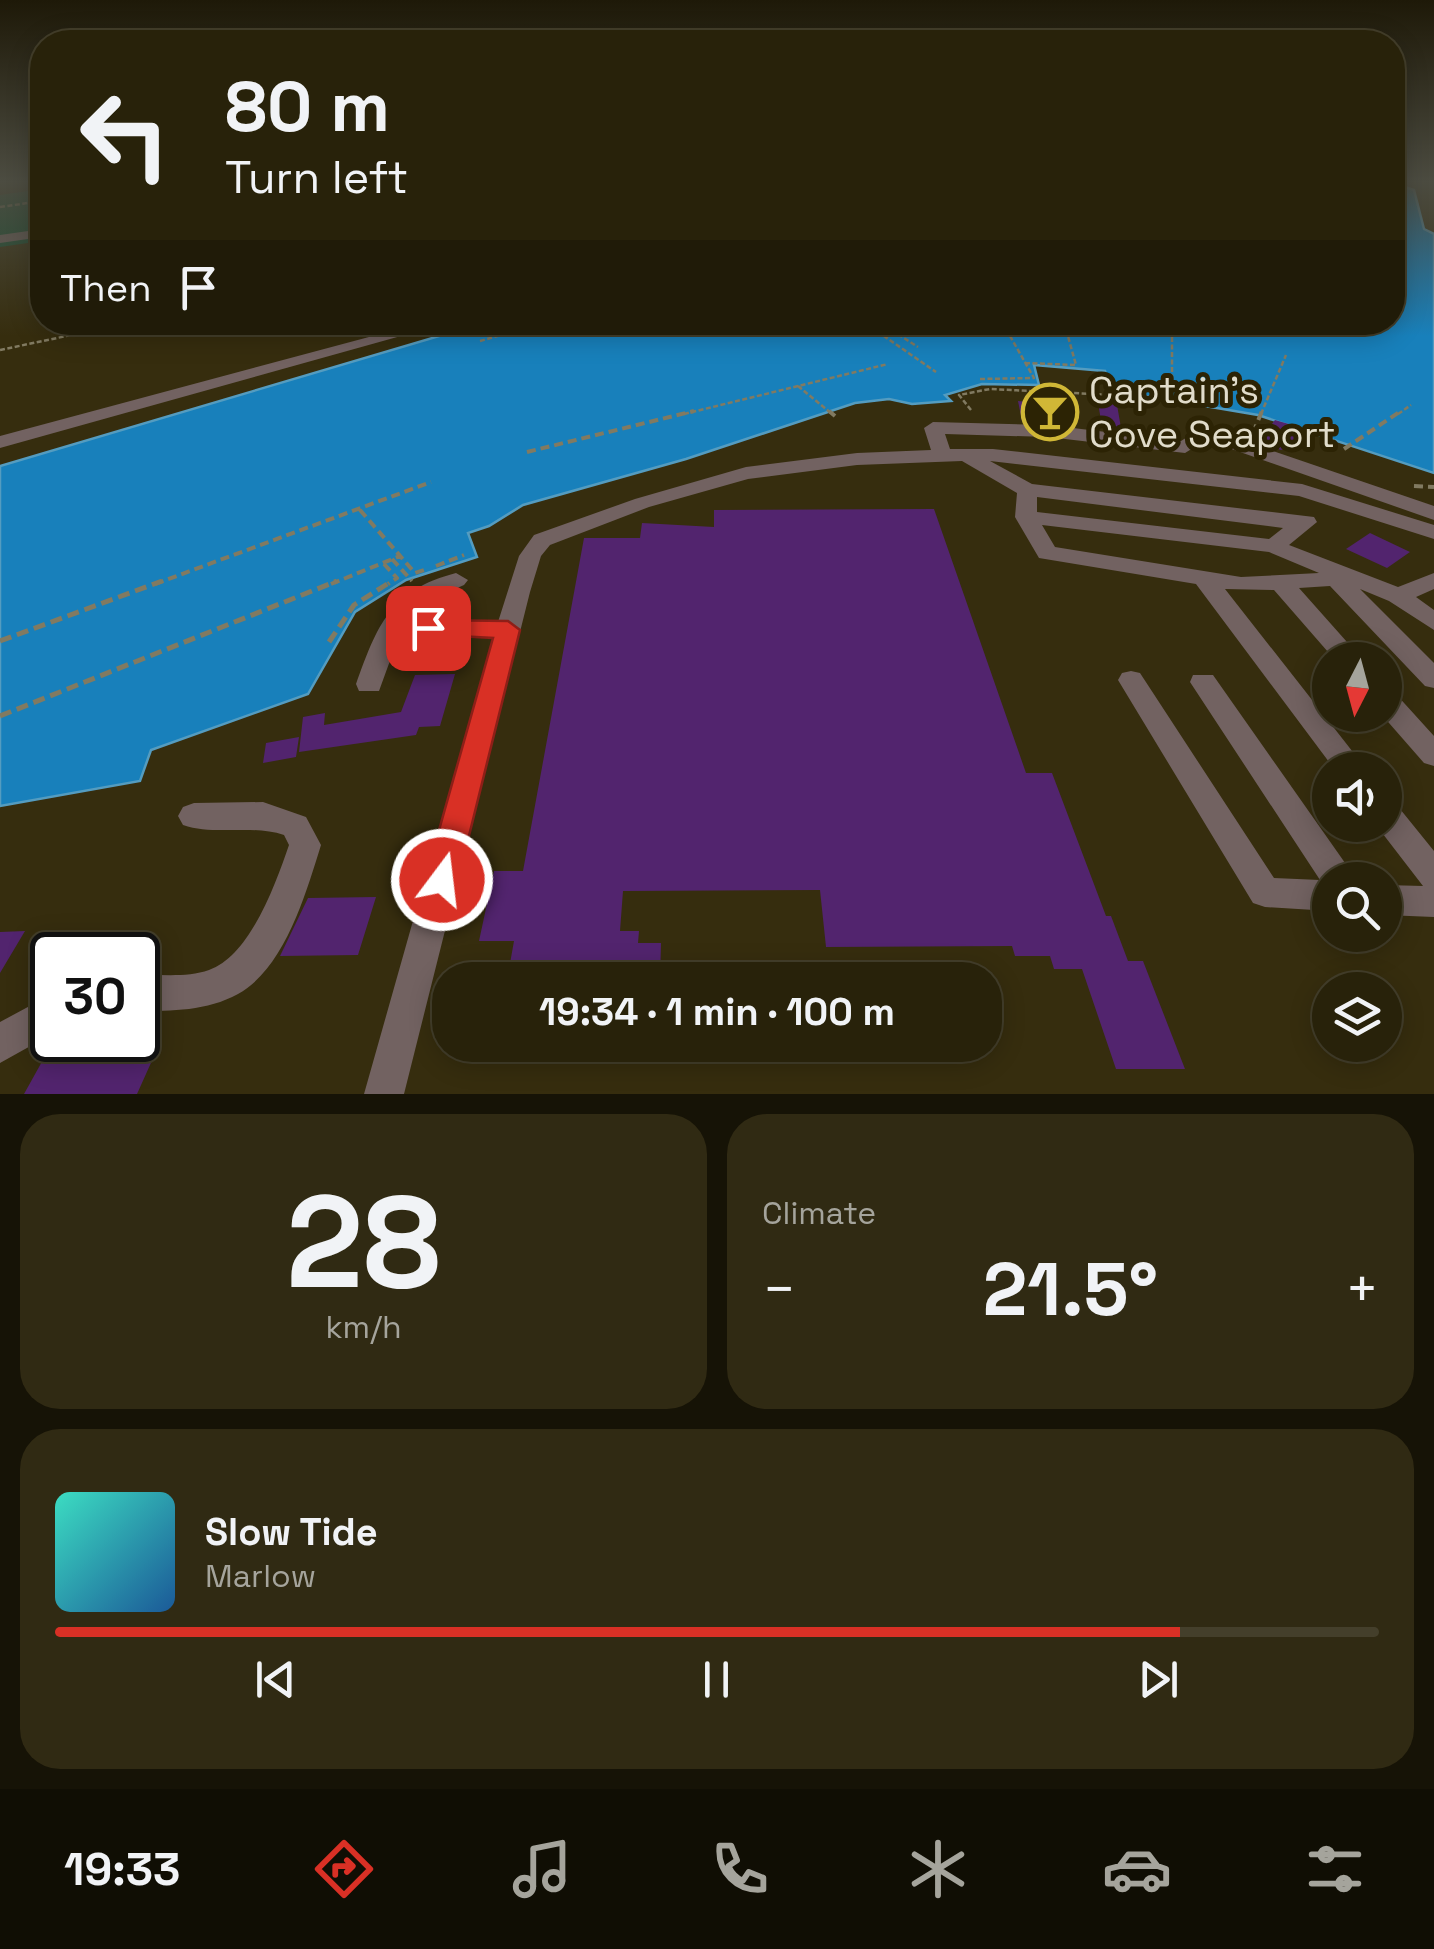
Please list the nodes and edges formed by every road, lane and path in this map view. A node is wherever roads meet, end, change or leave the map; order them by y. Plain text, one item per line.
1 (71, 335) edge
2 (396, 335) edge
3 (501, 335) edge
4 (883, 335) edge
5 (899, 335) edge
6 (1009, 335) edge
7 (1068, 335) edge
8 (1172, 335) edge
9 (480, 341) dead end
10 (918, 347) dead end
11 (0, 350) edge
12 (1286, 355) dead end
13 (1025, 363) junction
14 (888, 364) dead end
15 (936, 372) dead end
16 (1034, 378) junction
17 (980, 379) dead end
18 (798, 386) junction
19 (1040, 390) junction
20 (1114, 395) dead end
21 (1172, 400) dead end
22 (818, 402) joint
23 (1411, 405) dead end
24 (833, 414) dead end
25 (1258, 418) dead end
26 (987, 430) junction
27 (0, 442) edge
28 (1186, 447) junction
29 (1344, 448) dead end
30 (528, 452) dead end
31 (943, 455) junction
32 (966, 455) junction
33 (1209, 480) junction
34 (431, 482) dead end
35 (1027, 490) junction
36 (1302, 490) junction
37 (358, 509) junction
38 (1434, 514) edge
39 (1026, 517) junction
40 (1303, 524) junction
41 (1434, 532) edge
42 (1273, 546) junction
43 (400, 556) junction
44 (392, 560) junction
45 (383, 563) junction
46 (460, 568) joint
47 (408, 576) dead end
48 (1204, 578) junction
49 (1344, 578) junction
50 (1434, 580) edge
51 (1280, 582) junction
52 (1398, 596) junction
53 (1434, 622) edge
54 (389, 628) junction
55 (508, 630) junction
56 (0, 641) edge
57 (329, 642) dead end
58 (1334, 642) edge
59 (1434, 679) edge
60 (1131, 680) dead end
61 (1203, 682) dead end
62 (369, 684) dead end
63 (0, 716) edge
64 (1402, 719) edge
65 (1338, 752) edge
66 (1434, 755) edge
67 (194, 816) dead end
68 (1402, 834) edge
69 (1326, 862) edge
70 (1434, 876) edge
71 (1312, 895) edge
72 (1402, 901) edge
73 (1434, 902) edge
74 (160, 992) edge
75 (30, 1026) edge
76 (0, 1044) edge
77 (384, 1094) edge

1 - 11 path
2 - 27 street
3 - 9 path
4 - 15 path
5 - 10 path
6 - 13 path
7 - 13 path
8 - 21 path
12 - 25 path
13 - 16 path
14 - 18 path
16 - 17 path
16 - 19 path
18 - 22 path
18 - 30 path
19 - 20 path
19 - 26 path
22 - 24 path
23 - 29 path
26 - 28 street
26 - 31 street
28 - 33 street
28 - 38 street
31 - 32 street
31 - 55 street
32 - 33 street
32 - 35 street
33 - 36 street
34 - 37 path
35 - 39 street
35 - 40 street
36 - 40 street
36 - 41 street
37 - 43 path
37 - 56 path
39 - 42 street
39 - 48 street
40 - 42 street
42 - 49 street
43 - 44 path
43 - 46 path
44 - 45 path
44 - 47 path
45 - 57 path
45 - 63 path
46 - 54 street
48 - 51 street
48 - 65 street
49 - 51 street
49 - 52 street
49 - 59 street
50 - 52 street
51 - 58 street
52 - 53 street
54 - 55 street
54 - 62 street
55 - 77 street
60 - 71 street
61 - 69 street
64 - 66 street
67 - 74 street
68 - 70 street
72 - 73 street
75 - 76 street

